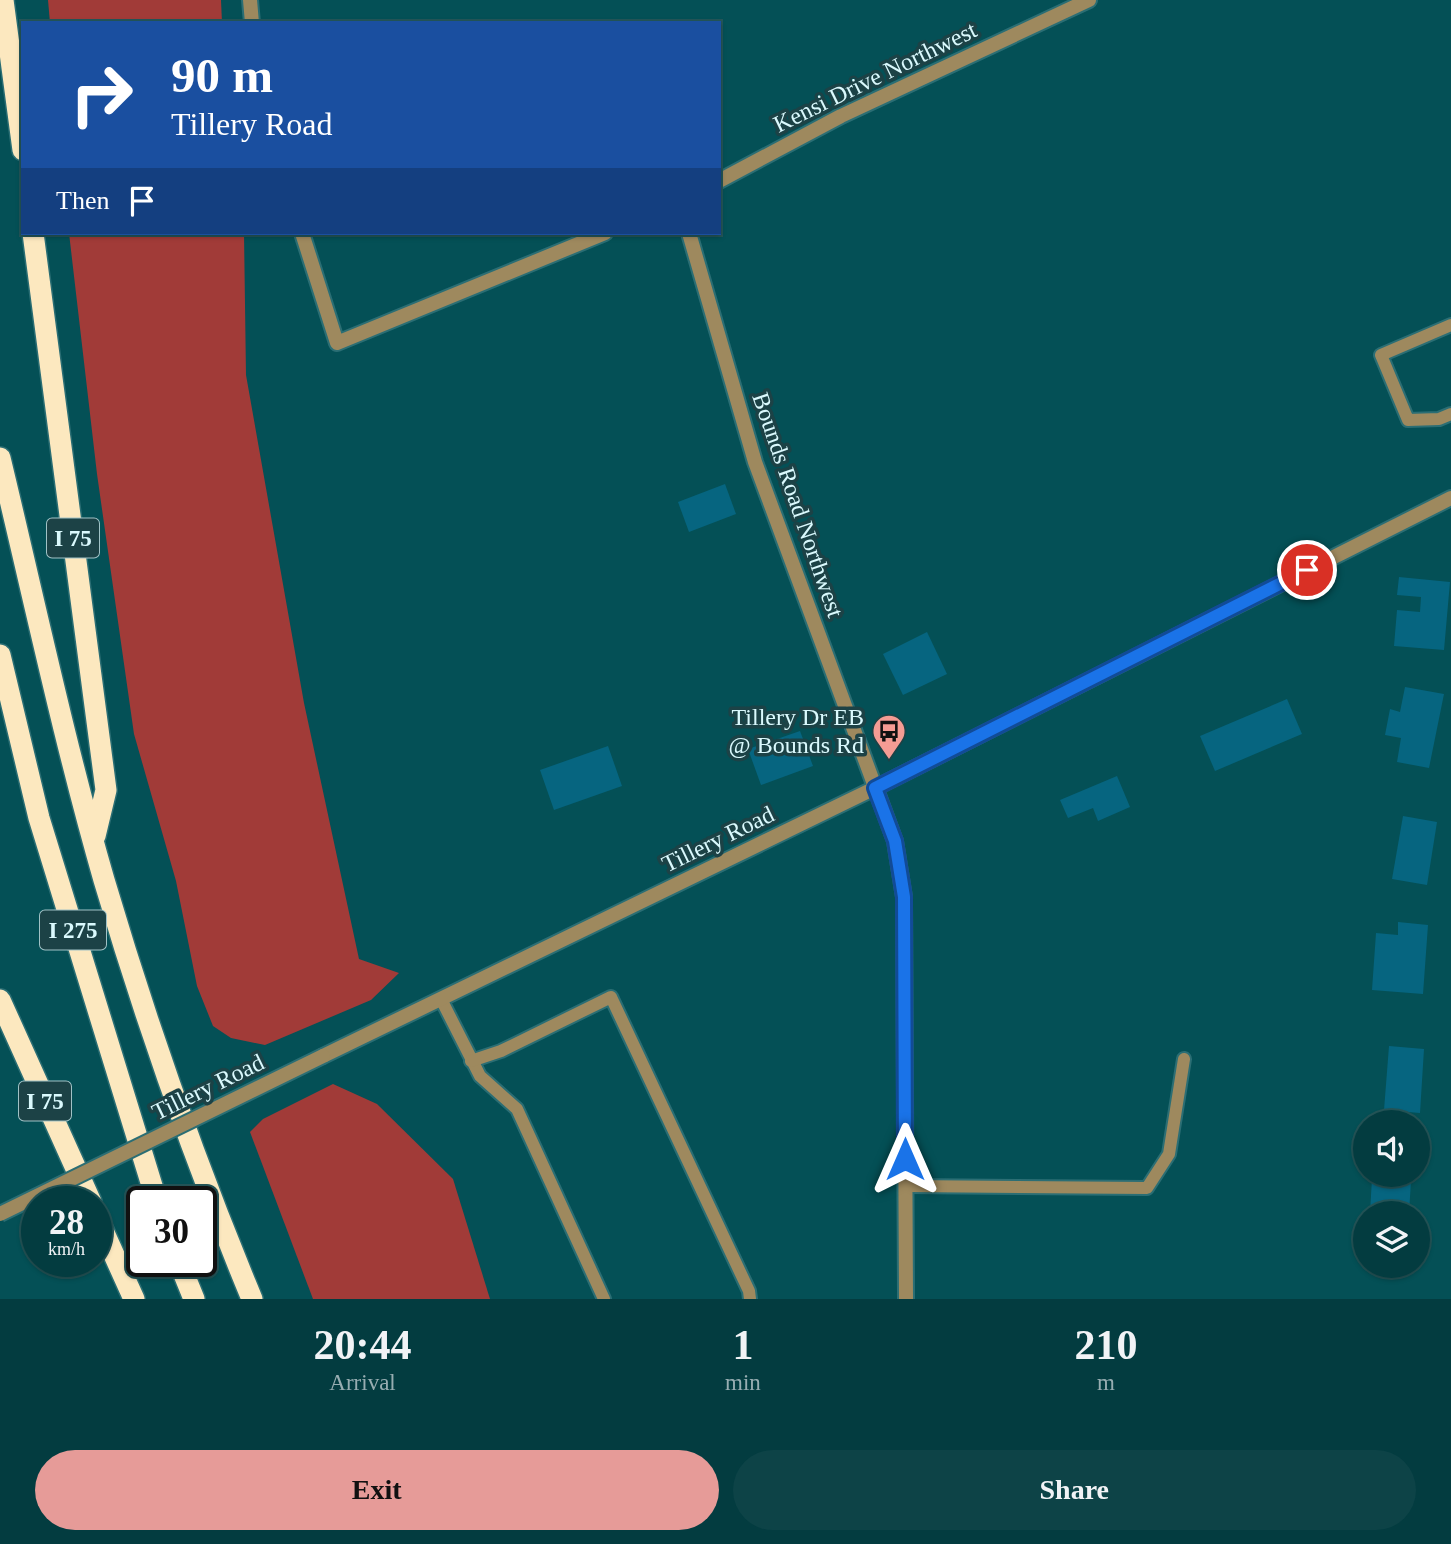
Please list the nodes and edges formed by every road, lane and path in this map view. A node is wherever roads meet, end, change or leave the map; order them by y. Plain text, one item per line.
1 (3, 0) edge
2 (250, 0) edge
3 (1089, 0) edge
4 (252, 21) edge
5 (21, 135) edge
6 (721, 180) edge
7 (33, 235) edge
8 (303, 235) edge
9 (600, 235) edge
10 (690, 235) edge
11 (1451, 325) edge
12 (1451, 414) edge
13 (0, 458) edge
14 (1451, 498) edge
15 (0, 655) edge
16 (875, 788) junction
17 (94, 842) junction
18 (441, 999) junction
19 (0, 1000) edge
20 (1184, 1059) dead end
21 (471, 1061) junction
22 (84, 1186) edge
23 (152, 1186) edge
24 (906, 1186) junction
25 (0, 1214) edge
26 (112, 1250) edge
27 (185, 1277) edge
28 (134, 1299) edge
29 (194, 1299) edge
30 (252, 1299) edge
31 (604, 1299) edge
32 (750, 1299) edge
33 (906, 1299) edge

1 - 5 highway
2 - 4 street
3 - 6 street, Kensi Drive Northwest
7 - 17 highway, I 75
8 - 9 street
10 - 16 street, Bounds Road Northwest
11 - 12 lane
13 - 17 highway
14 - 16 street, Tillery Road
15 - 23 highway, I 275
16 - 18 street, Tillery Road
16 - 24 street, Bounds Road Northwest
17 - 30 highway
18 - 21 lane
18 - 25 street, Tillery Road, bridge
19 - 22 highway, I 75
20 - 24 lane
21 - 31 lane
21 - 32 lane
24 - 33 street, Bounds Road Northwest
26 - 28 highway
27 - 29 highway

